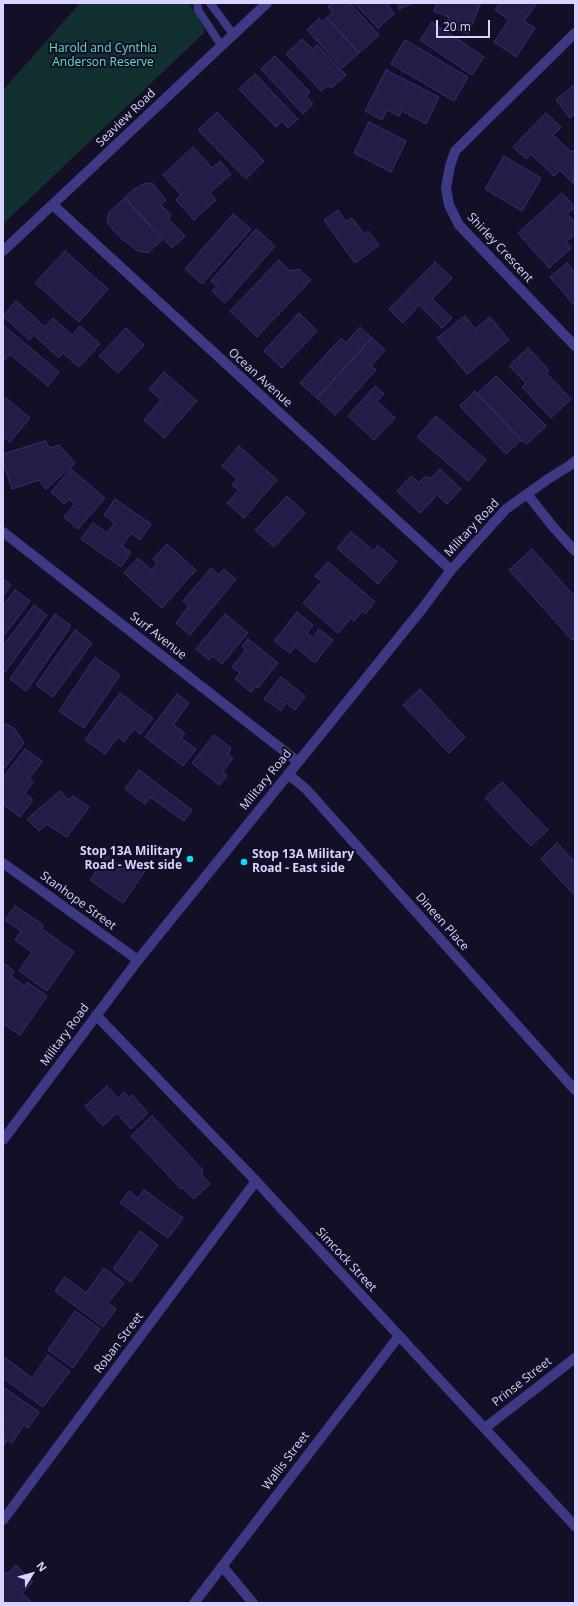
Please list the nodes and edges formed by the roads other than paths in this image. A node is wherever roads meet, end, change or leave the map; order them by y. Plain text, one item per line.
1 (197, 3) edge
2 (210, 3) edge
3 (267, 3) edge
4 (575, 33) edge
5 (233, 34) junction
6 (221, 45) junction
7 (53, 205) junction
8 (3, 251) edge
9 (575, 346) edge
10 (575, 461) edge
11 (527, 494) junction
12 (3, 532) edge
13 (575, 551) edge
14 (450, 570) junction
15 (297, 761) junction
16 (288, 774) junction
17 (3, 863) edge
18 (138, 960) junction
19 (96, 1014) junction
20 (575, 1090) edge
21 (3, 1140) edge
22 (256, 1181) junction
23 (399, 1336) junction
24 (575, 1358) edge
25 (485, 1428) junction
26 (3, 1520) edge
27 (575, 1526) edge
28 (222, 1566) junction
29 (194, 1603) edge
30 (253, 1603) edge

1 - 6 lane
2 - 5 lane
3 - 5 street, Seaview Road
4 - 9 street, Shirley Crescent
5 - 6 street, Seaview Road
6 - 7 street, Seaview Road
7 - 8 street, Seaview Road
7 - 14 street, Ocean Avenue
10 - 11 street, Military Road
11 - 13 street
11 - 14 street, Military Road
12 - 15 street, Surf Avenue
14 - 15 street, Military Road
15 - 16 street, Military Road
16 - 18 street, Military Road
16 - 20 street, Dineen Place
17 - 18 street, Stanhope Street
18 - 19 street, Military Road
19 - 21 street, Military Road
19 - 22 street, Simcock Street
22 - 23 street, Simcock Street
22 - 26 street, Roban Street
23 - 25 street, Simcock Street
23 - 28 street, Wallis Street
24 - 25 street, Prinse Street
25 - 27 street, Simcock Street
28 - 29 street, Wallis Street
28 - 30 street

